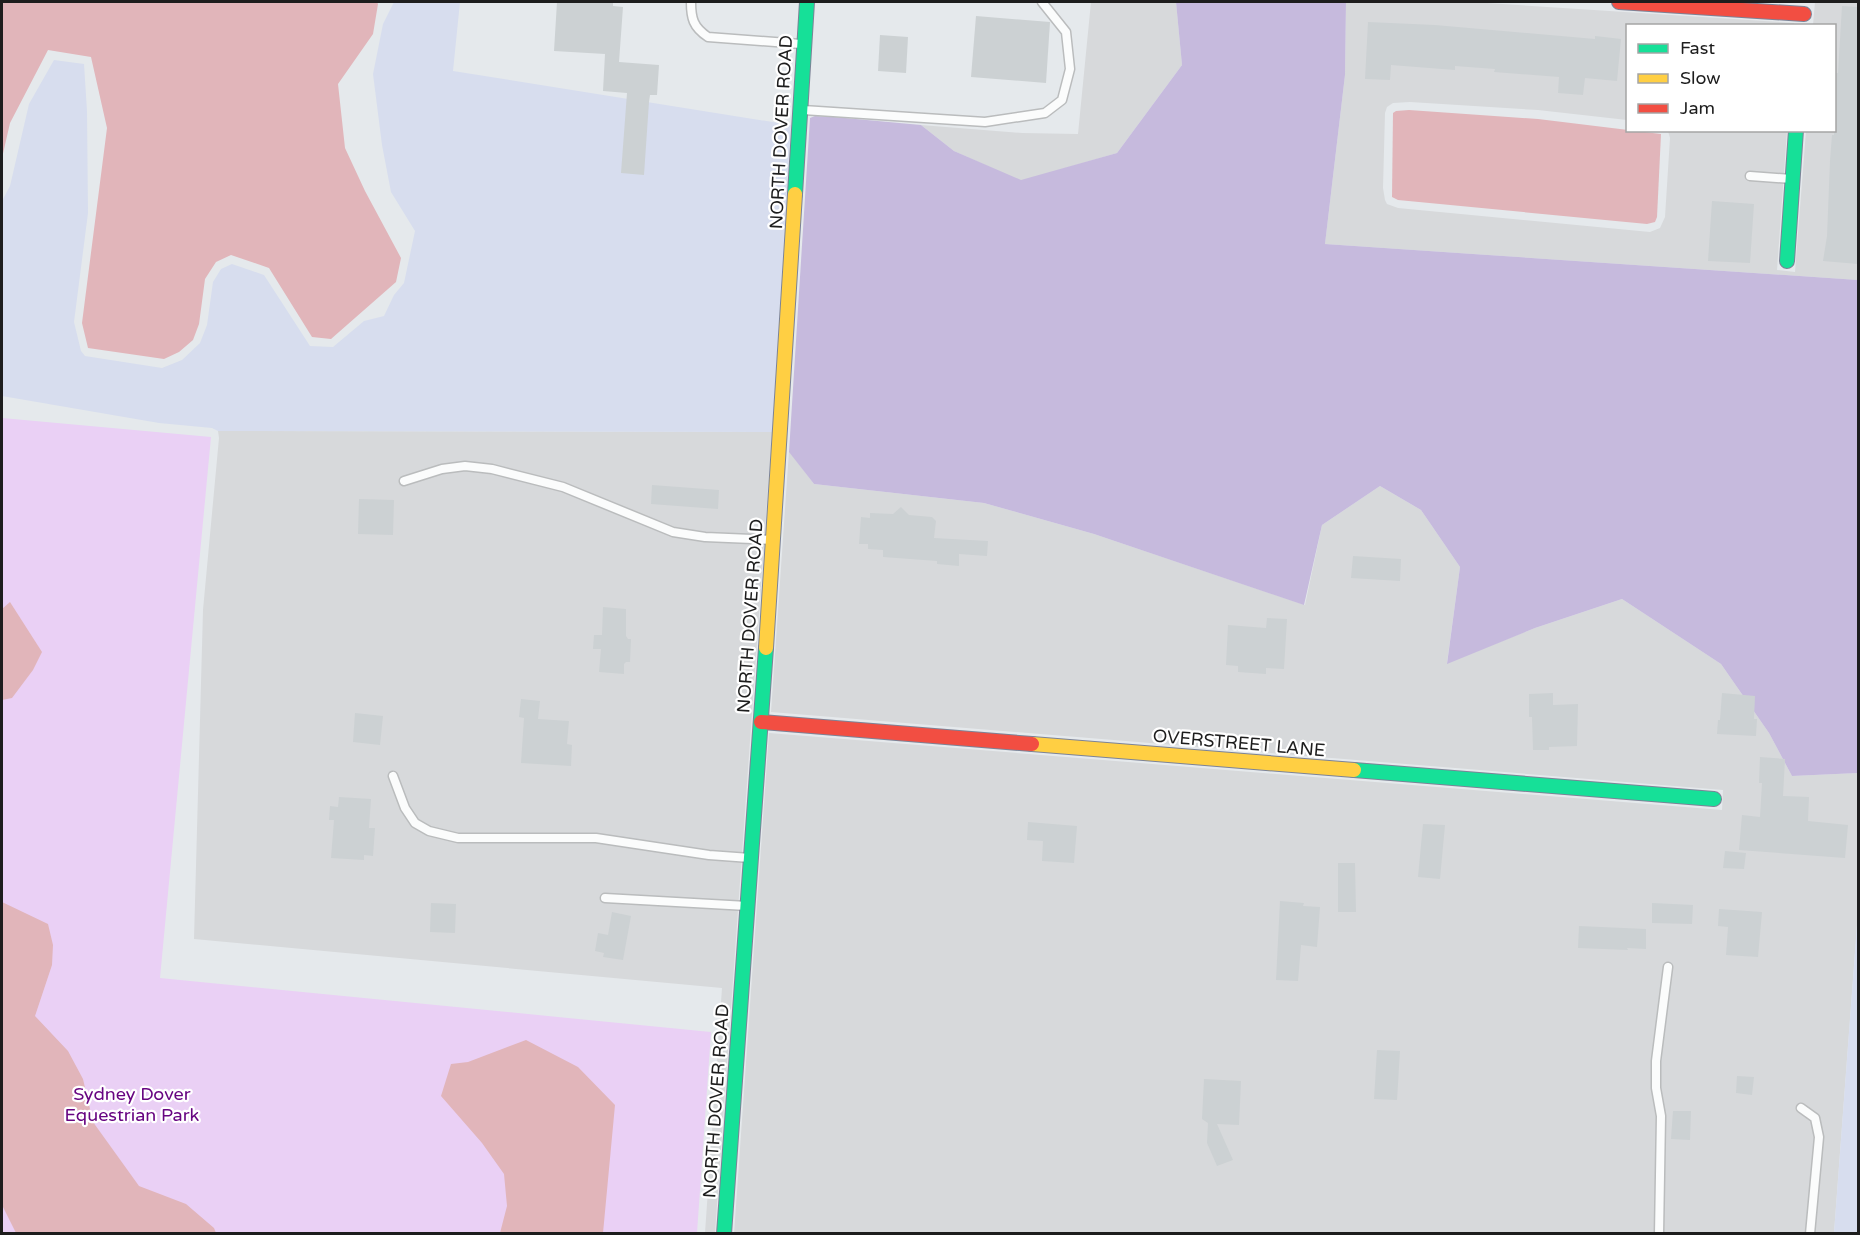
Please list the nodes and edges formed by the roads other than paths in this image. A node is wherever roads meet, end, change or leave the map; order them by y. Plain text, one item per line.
1 (691, 2) edge
2 (807, 2) edge
3 (1042, 2) edge
4 (1619, 2) edge
5 (1804, 14) dead end
6 (805, 44) junction
7 (801, 110) junction
8 (1796, 132) edge
9 (1750, 176) dead end
10 (1793, 179) junction
11 (1787, 261) dead end
12 (404, 481) dead end
13 (774, 540) junction
14 (761, 722) junction
15 (393, 776) dead end
16 (1714, 799) dead end
17 (751, 858) junction
18 (605, 898) dead end
19 (748, 906) junction
20 (1668, 967) dead end
21 (1801, 1108) dead end
22 (724, 1233) edge
23 (1659, 1233) edge
24 (1810, 1233) edge

1 - 6 lane
2 - 6 street, NORTH DOVER ROAD
3 - 7 lane
4 - 5 street
6 - 7 street, NORTH DOVER ROAD
7 - 13 street, NORTH DOVER ROAD
8 - 10 street
9 - 10 lane
10 - 11 street
12 - 13 lane
13 - 14 street, NORTH DOVER ROAD
14 - 16 street, OVERSTREET LANE
14 - 17 street, NORTH DOVER ROAD
15 - 17 lane
17 - 19 street, NORTH DOVER ROAD
18 - 19 lane
19 - 22 street, NORTH DOVER ROAD
20 - 23 lane
21 - 24 lane

